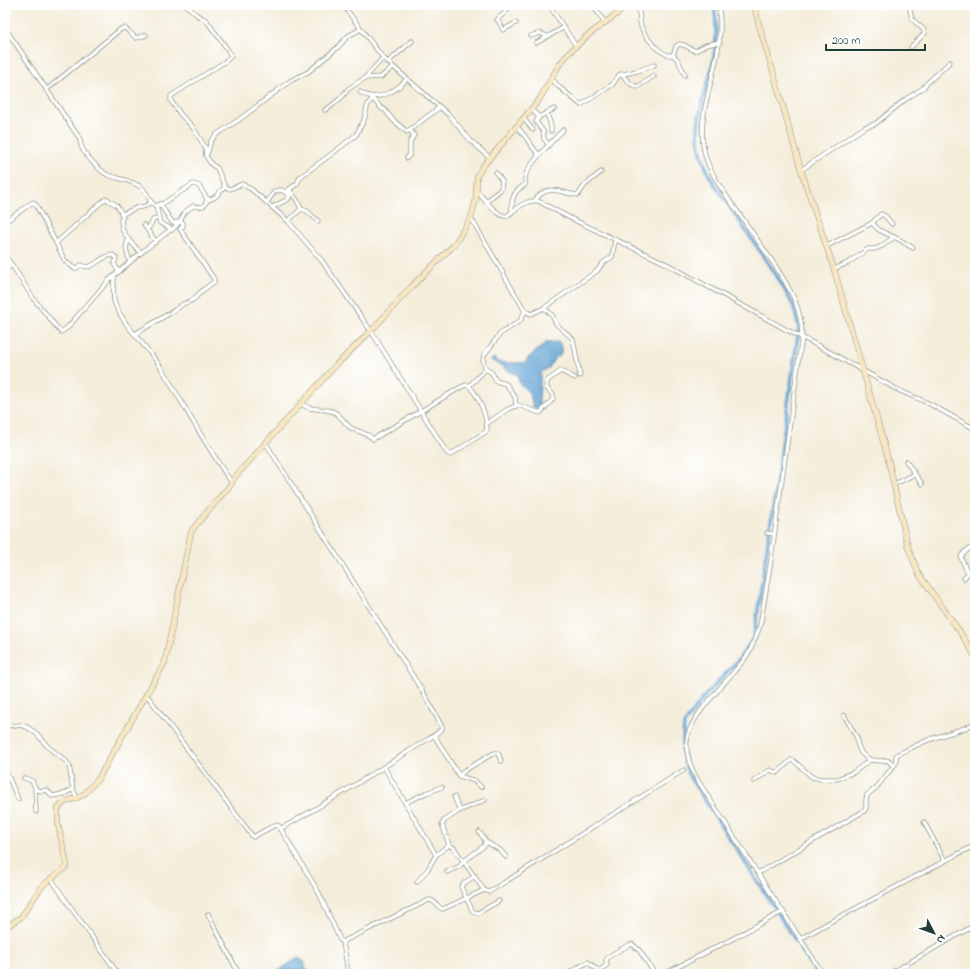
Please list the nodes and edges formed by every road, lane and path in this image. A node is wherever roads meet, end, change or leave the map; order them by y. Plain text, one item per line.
1 (186, 5) edge
2 (344, 5) edge
3 (509, 5) edge
4 (549, 5) edge
5 (593, 5) edge
6 (630, 5) edge
7 (636, 5) edge
8 (718, 5) edge
9 (754, 5) edge
10 (909, 5) edge
11 (516, 23) dead end
12 (605, 23) junction
13 (5, 28) edge
14 (361, 28) junction
15 (563, 28) junction
16 (146, 35) dead end
17 (531, 36) dead end
18 (547, 36) junction
19 (412, 41) dead end
20 (719, 42) junction
21 (536, 43) dead end
22 (576, 46) junction
23 (912, 47) dead end
24 (673, 55) junction
25 (383, 58) junction
26 (388, 62) junction
27 (950, 62) dead end
28 (654, 65) dead end
29 (393, 67) junction
30 (621, 74) junction
31 (685, 75) dead end
32 (654, 76) dead end
33 (365, 78) junction
34 (407, 79) junction
35 (552, 79) junction
36 (46, 90) junction
37 (360, 92) dead end
38 (372, 98) junction
39 (440, 107) junction
40 (554, 109) dead end
41 (325, 110) dead end
42 (532, 110) junction
43 (547, 113) junction
44 (539, 117) junction
45 (524, 119) junction
46 (517, 127) junction
47 (410, 130) junction
48 (533, 130) dead end
49 (563, 130) dead end
50 (551, 131) dead end
51 (548, 145) junction
52 (539, 155) junction
53 (206, 156) junction
54 (406, 158) dead end
55 (490, 158) junction
56 (801, 170) junction
57 (601, 172) dead end
58 (496, 173) dead end
59 (225, 187) junction
60 (289, 189) junction
61 (477, 191) junction
62 (290, 196) junction
63 (207, 199) junction
64 (535, 200) junction
65 (151, 202) junction
66 (267, 202) junction
67 (486, 202) junction
68 (160, 204) junction
69 (156, 206) junction
70 (273, 208) junction
71 (301, 209) junction
72 (512, 212) junction
73 (121, 213) junction
74 (158, 218) junction
75 (471, 218) junction
76 (288, 221) junction
77 (318, 221) dead end
78 (5, 222) edge
79 (183, 223) junction
80 (872, 223) junction
81 (892, 224) dead end
82 (144, 225) dead end
83 (177, 225) junction
84 (170, 228) junction
85 (147, 229) junction
86 (894, 237) junction
87 (128, 239) junction
88 (615, 240) junction
89 (156, 242) junction
90 (825, 242) junction
91 (56, 243) junction
92 (913, 248) dead end
93 (141, 253) junction
94 (5, 257) edge
95 (130, 262) junction
96 (12, 265) junction
97 (834, 269) junction
98 (5, 270) edge
99 (119, 272) junction
100 (112, 279) junction
101 (544, 308) junction
102 (526, 311) junction
103 (371, 332) junction
104 (135, 334) junction
105 (801, 337) junction
106 (486, 369) junction
107 (863, 371) junction
108 (580, 376) dead end
109 (575, 378) dead end
110 (469, 386) junction
111 (300, 403) junction
112 (516, 406) junction
113 (421, 411) junction
114 (486, 424) junction
115 (975, 429) edge
116 (265, 442) junction
117 (906, 461) dead end
118 (915, 474) junction
119 (232, 483) junction
120 (895, 484) junction
121 (922, 484) dead end
122 (975, 546) edge
123 (964, 578) dead end
124 (975, 656) edge
125 (146, 694) junction
126 (844, 715) dead end
127 (975, 723) edge
128 (5, 726) edge
129 (434, 735) junction
130 (870, 760) junction
131 (501, 761) dead end
132 (894, 766) junction
133 (384, 767) junction
134 (5, 769) edge
135 (684, 770) dead end
136 (459, 776) junction
137 (24, 778) dead end
138 (754, 781) dead end
139 (442, 787) dead end
140 (481, 788) dead end
141 (36, 789) junction
142 (73, 789) junction
143 (454, 797) dead end
144 (18, 798) dead end
145 (77, 798) junction
146 (485, 800) dead end
147 (406, 804) junction
148 (459, 811) junction
149 (36, 812) dead end
150 (924, 822) dead end
151 (280, 829) junction
152 (478, 832) dead end
153 (486, 842) junction
154 (449, 845) junction
155 (975, 845) edge
156 (436, 855) junction
157 (506, 857) dead end
158 (945, 861) junction
159 (463, 862) junction
160 (448, 872) dead end
161 (758, 873) junction
162 (475, 876) junction
163 (51, 878) junction
164 (417, 882) dead end
165 (484, 890) junction
166 (467, 898) junction
167 (499, 901) dead end
168 (780, 913) junction
169 (208, 914) dead end
170 (975, 924) edge
171 (5, 928) edge
172 (800, 939) junction
173 (342, 942) junction
174 (595, 968) junction
175 (118, 974) edge
176 (239, 974) edge
177 (348, 974) edge
178 (567, 974) edge
179 (594, 974) edge
180 (655, 974) edge
181 (664, 974) edge
182 (823, 974) edge
183 (889, 974) edge

1 - 53 street
2 - 14 street
3 - 11 street
4 - 15 street
5 - 12 street
6 - 12 street
7 - 24 street
8 - 20 street
9 - 56 street
10 - 23 street
12 - 22 street
13 - 36 street
14 - 25 street
14 - 53 street
15 - 18 street
15 - 22 street
16 - 36 street
17 - 18 street
18 - 21 street
19 - 26 street
20 - 24 street
20 - 105 street
22 - 35 street
24 - 31 street
25 - 26 street
25 - 33 street
26 - 29 street
27 - 56 street
28 - 30 street
29 - 33 street
29 - 34 street
30 - 32 street
30 - 35 street
33 - 41 street
34 - 38 street
34 - 39 street
35 - 42 street
36 - 65 street
37 - 38 street
38 - 47 street
38 - 60 street
39 - 47 street
39 - 55 street
40 - 43 street
42 - 44 street
42 - 45 street
43 - 44 street
43 - 50 street
44 - 51 street
45 - 46 street
45 - 48 street
46 - 52 street
46 - 55 street
47 - 54 street
49 - 51 street
51 - 52 street
52 - 72 street
53 - 59 street
55 - 61 street
56 - 90 street
57 - 64 street
58 - 67 street
59 - 63 street
59 - 66 street
60 - 62 street
60 - 71 street
61 - 67 street
61 - 75 street
62 - 66 street
62 - 70 street
63 - 68 street
63 - 79 street
64 - 72 street
64 - 88 street
65 - 69 street
65 - 73 street
66 - 70 street
67 - 72 street
68 - 69 street
68 - 83 street
69 - 74 street
70 - 76 street
71 - 76 street
71 - 77 street
73 - 87 street
73 - 91 street
74 - 84 street
74 - 85 street
75 - 102 street
75 - 103 street
76 - 103 street
78 - 91 street
79 - 83 street
79 - 104 street
80 - 81 street
80 - 86 street
80 - 90 street
82 - 85 street
83 - 84 street
84 - 89 street
85 - 89 street
86 - 92 street
86 - 97 street
87 - 93 street
87 - 95 street
88 - 101 street
88 - 105 street
89 - 93 street
90 - 97 street
91 - 99 street
93 - 95 street
94 - 96 street
95 - 99 street
96 - 98 street
96 - 100 street
97 - 107 street
99 - 100 street
100 - 104 street
101 - 102 street
101 - 108 street
102 - 106 street
103 - 111 street
103 - 113 street
104 - 119 street
105 - 107 street
105 - 161 street
106 - 110 street
106 - 112 street
107 - 115 street
107 - 120 street
109 - 112 street
110 - 113 street
110 - 114 street
111 - 113 street
111 - 116 street
112 - 114 street
113 - 114 street
116 - 119 street
116 - 129 street
117 - 118 street
118 - 120 street
118 - 121 street
119 - 125 street
120 - 124 street
122 - 123 street
125 - 145 street
125 - 151 street
126 - 130 street
127 - 132 street
128 - 142 street
129 - 133 street
129 - 136 street
130 - 132 street
130 - 138 street
131 - 136 street
132 - 161 street
133 - 147 street
133 - 151 street
134 - 144 street
135 - 165 street
136 - 140 street
137 - 141 street
139 - 147 street
141 - 142 street
141 - 149 street
142 - 145 street
143 - 148 street
145 - 163 street
146 - 148 street
147 - 156 street
148 - 154 street
150 - 158 street
151 - 173 street
152 - 153 street
153 - 157 street
153 - 159 street
154 - 156 street
154 - 159 street
155 - 158 street
156 - 164 street
158 - 172 street
159 - 160 street
159 - 162 street
161 - 168 street
162 - 165 street
162 - 166 street
163 - 171 street
163 - 175 street
165 - 166 street
166 - 167 street
166 - 173 street
168 - 172 street
168 - 181 street
169 - 176 street
170 - 183 street
172 - 182 street
173 - 177 street
174 - 178 street
174 - 179 street
174 - 180 street

